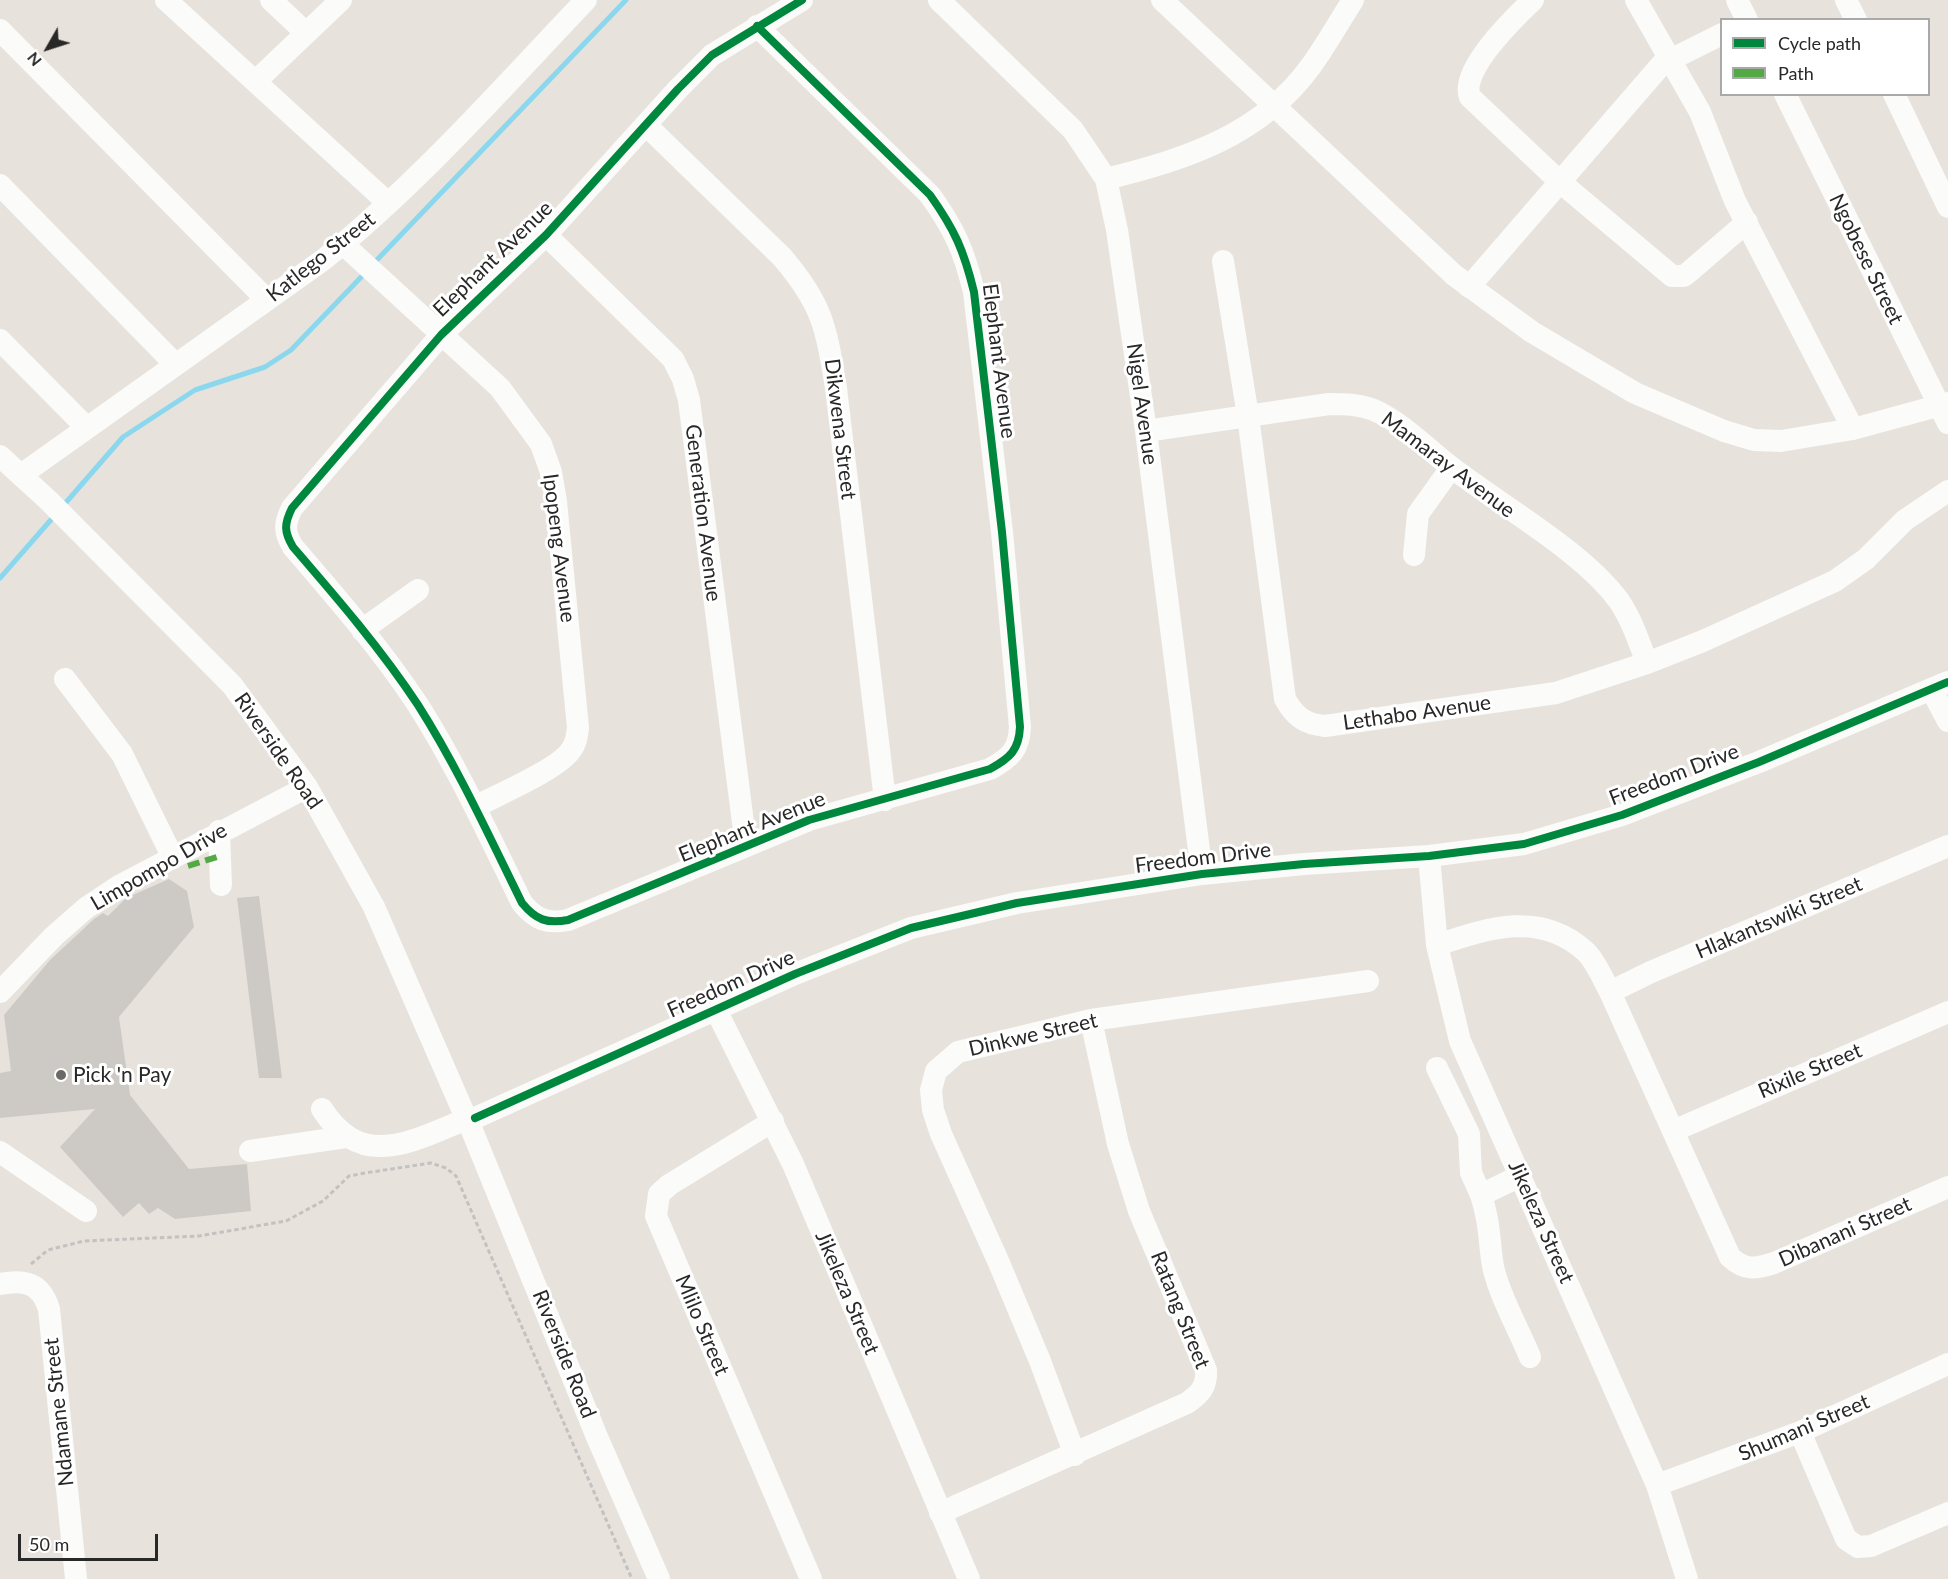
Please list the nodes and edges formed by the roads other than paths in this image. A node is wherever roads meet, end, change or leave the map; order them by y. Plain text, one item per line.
1 (166, 0) edge
2 (271, 0) edge
3 (341, 0) edge
4 (586, 0) edge
5 (802, 0) edge
6 (939, 0) edge
7 (1162, 0) edge
8 (1353, 0) edge
9 (1533, 0) edge
10 (1636, 0) edge
11 (1737, 0) edge
12 (1846, 0) edge
13 (1746, 18) edge
14 (1855, 18) edge
15 (757, 26) junction
16 (0, 30) edge
17 (306, 33) junction
18 (1720, 35) edge
19 (1669, 58) junction
20 (256, 81) junction
21 (1786, 96) edge
22 (1895, 96) edge
23 (1275, 105) junction
24 (647, 126) junction
25 (1106, 179) junction
26 (1559, 181) junction
27 (0, 185) edge
28 (388, 203) junction
29 (1948, 207) edge
30 (1747, 222) junction
31 (546, 235) junction
32 (343, 244) junction
33 (1223, 261) dead end
34 (1469, 287) junction
35 (267, 300) junction
36 (441, 335) junction
37 (0, 340) edge
38 (175, 364) junction
39 (1945, 411) edge
40 (1248, 416) junction
41 (86, 427) junction
42 (1853, 429) junction
43 (1146, 431) junction
44 (0, 456) edge
45 (1451, 468) junction
46 (21, 475) junction
47 (1948, 491) edge
48 (1414, 555) dead end
49 (418, 590) dead end
50 (362, 630) junction
51 (1647, 663) junction
52 (65, 679) dead end
53 (1940, 686) edge
54 (1948, 721) edge
55 (307, 787) junction
56 (885, 800) junction
57 (475, 807) junction
58 (219, 831) junction
59 (746, 846) junction
60 (1948, 846) edge
61 (172, 856) junction
62 (1429, 856) junction
63 (1202, 874) junction
64 (221, 885) dead end
65 (1437, 945) junction
66 (1368, 981) dead end
67 (0, 992) edge
68 (1610, 992) junction
69 (716, 1011) junction
70 (1948, 1012) edge
71 (1091, 1020) junction
72 (1437, 1068) dead end
73 (322, 1109) dead end
74 (467, 1120) junction
75 (773, 1121) junction
76 (1673, 1131) junction
77 (345, 1137) junction
78 (250, 1150) dead end
79 (0, 1152) edge
80 (1520, 1176) junction
81 (1948, 1187) edge
82 (1481, 1196) junction
83 (86, 1211) dead end
84 (4, 1283) edge
85 (1530, 1357) dead end
86 (1948, 1364) edge
87 (1800, 1432) junction
88 (1074, 1455) junction
89 (1657, 1485) junction
90 (940, 1513) junction
91 (1948, 1513) edge
92 (76, 1579) edge
93 (659, 1579) edge
94 (811, 1579) edge
95 (969, 1579) edge
96 (1687, 1579) edge

1 - 20 street
2 - 17 street
3 - 17 street
4 - 28 street, Katlego Street
5 - 15 street
6 - 25 street, Nigel Avenue
7 - 23 street
8 - 23 street
9 - 26 street
10 - 19 street
11 - 13 street
12 - 14 street
15 - 24 street, Elephant Avenue
15 - 56 street, Elephant Avenue
16 - 35 street
17 - 20 street
18 - 19 street
19 - 26 street
19 - 30 street
20 - 28 street
21 - 39 street, Ngobese Street
22 - 29 street
23 - 25 street
23 - 34 street
24 - 31 street, Elephant Avenue
24 - 56 street, Dikwena Street
25 - 43 street, Nigel Avenue
26 - 30 street
26 - 34 street
27 - 38 street
28 - 32 street, Katlego Street
30 - 42 street
31 - 36 street, Elephant Avenue
31 - 59 street, Generation Avenue
32 - 35 street, Katlego Street
32 - 36 street, Ipopeng Avenue
33 - 40 street, Lethabo Avenue
34 - 42 street
35 - 38 street, Katlego Street
36 - 50 street, Elephant Avenue
36 - 57 street, Ipopeng Avenue
37 - 41 street
38 - 41 street, Katlego Street
39 - 42 street
40 - 43 street, Mamaray Avenue
40 - 45 street, Mamaray Avenue
40 - 51 street, Lethabo Avenue
41 - 46 street, Katlego Street
43 - 63 street, Nigel Avenue
44 - 46 street, Riverside Road
45 - 48 street
45 - 51 street, Mamaray Avenue
46 - 55 street, Riverside Road
47 - 51 street, Lethabo Avenue
49 - 50 street
50 - 57 street, Elephant Avenue
52 - 61 street
53 - 54 street
53 - 62 street, Freedom Drive
55 - 58 street, Limpompo Drive
55 - 74 street, Riverside Road
56 - 59 street, Elephant Avenue
57 - 59 street, Elephant Avenue
58 - 61 street, Limpompo Drive
58 - 64 street
60 - 68 street, Hlakantswiki Street
61 - 67 street, Limpompo Drive
62 - 63 street, Freedom Drive
62 - 65 street, Jikeleza Street
63 - 69 street, Freedom Drive
65 - 68 street
65 - 80 street, Jikeleza Street
66 - 71 street, Dinkwe Street
68 - 76 street
69 - 74 street, Freedom Drive
69 - 75 street, Jikeleza Street
70 - 76 street, Rixile Street
71 - 88 street, Ratang Street
71 - 88 street, Dinkwe Street
72 - 82 street
73 - 77 street
74 - 77 street, Freedom Drive
74 - 93 street, Riverside Road
75 - 90 street, Jikeleza Street
75 - 94 street, Mlilo Street
76 - 81 street, Dibanani Street
77 - 78 street
79 - 83 street
80 - 82 street
80 - 89 street, Jikeleza Street
82 - 85 street
84 - 92 street, Ndamane Street
86 - 87 street, Shumani Street
87 - 89 street, Shumani Street
87 - 91 street
88 - 90 street, Ratang Street
89 - 96 street, Jikeleza Street
90 - 95 street, Jikeleza Street

